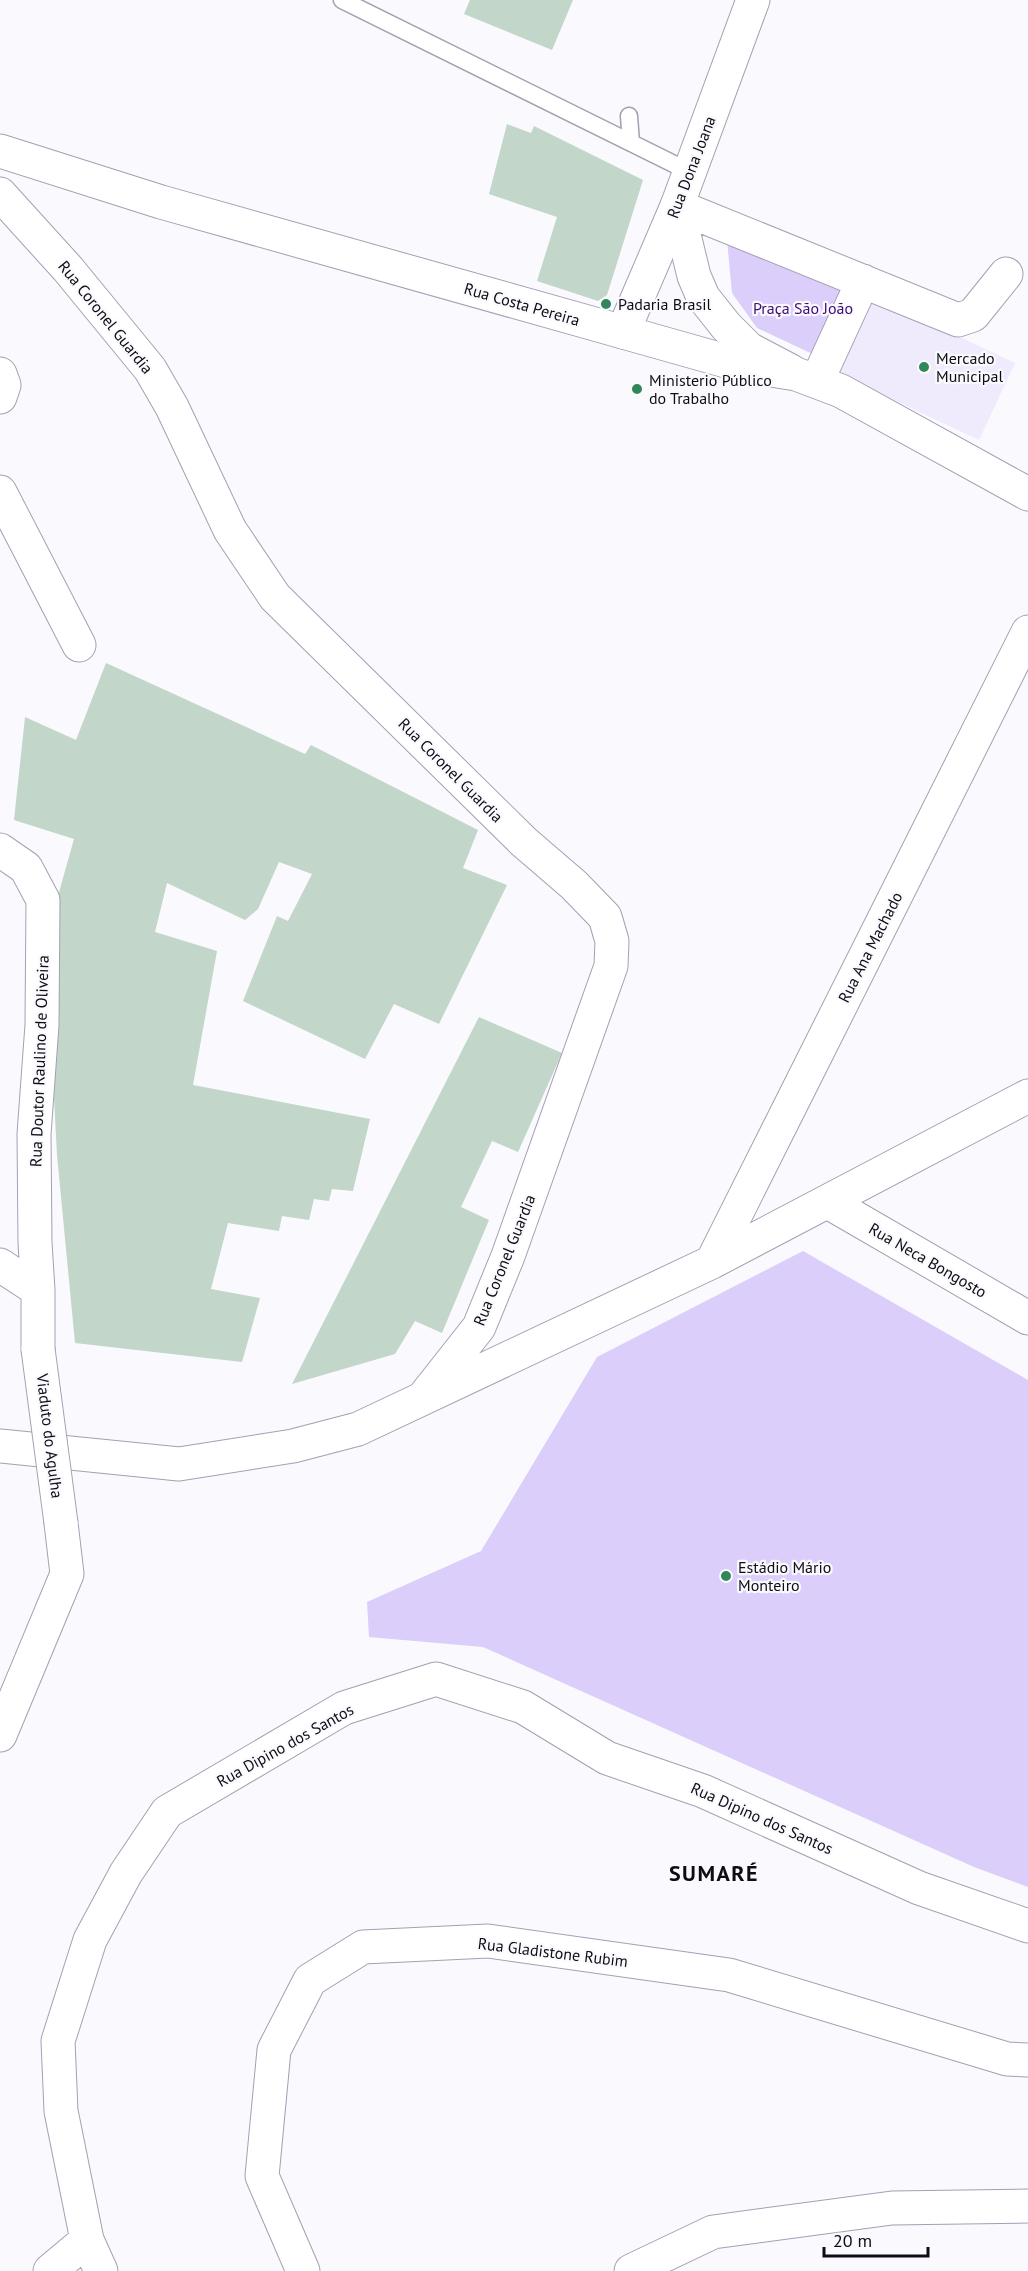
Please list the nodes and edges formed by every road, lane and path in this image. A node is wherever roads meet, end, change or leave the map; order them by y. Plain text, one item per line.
1 (342, 0) edge
2 (753, 0) edge
3 (629, 116) dead end
4 (631, 143) junction
5 (0, 151) edge
6 (690, 172) junction
7 (0, 194) edge
8 (677, 206) junction
9 (1006, 274) dead end
10 (863, 281) junction
11 (623, 332) junction
12 (806, 377) junction
13 (0, 492) edge
14 (1028, 494) edge
15 (1028, 632) edge
16 (79, 645) dead end
17 (0, 850) edge
18 (1025, 1101) edge
19 (828, 1202) junction
20 (712, 1262) junction
21 (0, 1265) edge
22 (38, 1290) junction
23 (1028, 1318) edge
24 (39, 1349) joint
25 (423, 1398) junction
26 (0, 1446) edge
27 (0, 1735) edge
28 (1028, 1926) edge
29 (1028, 2060) edge
30 (1028, 2206) edge
31 (87, 2240) junction
32 (50, 2271) edge
33 (101, 2271) edge
34 (303, 2271) edge
35 (631, 2271) edge

1 - 4 lane
2 - 6 street, Rua Dona Joana
3 - 4 lane
4 - 6 lane
5 - 11 street, Rua Costa Pereira
6 - 8 street, Rua Dona Joana
7 - 25 street, Rua Coronel Guardia
8 - 10 street
8 - 11 street, Rua Dona Joana
8 - 12 street
9 - 10 street
10 - 12 street
11 - 12 street, Rua Costa Pereira
12 - 14 street, Rua Costa Pereira
13 - 16 street
15 - 20 street, Rua Ana Machado
17 - 22 street, Rua Doutor Raulino de Oliveira
18 - 19 street
19 - 20 street
19 - 23 street, Rua Neca Bongosto
20 - 25 street
21 - 22 street
22 - 24 street, Rua Doutor Raulino de Oliveira
24 - 27 street, Viaduto do Agulha, bridge
25 - 26 street
28 - 31 street, Rua Dipino dos Santos
29 - 34 street, Rua Gladistone Rubim
30 - 35 street
31 - 32 street
31 - 33 street, Rua Dipino dos Santos

